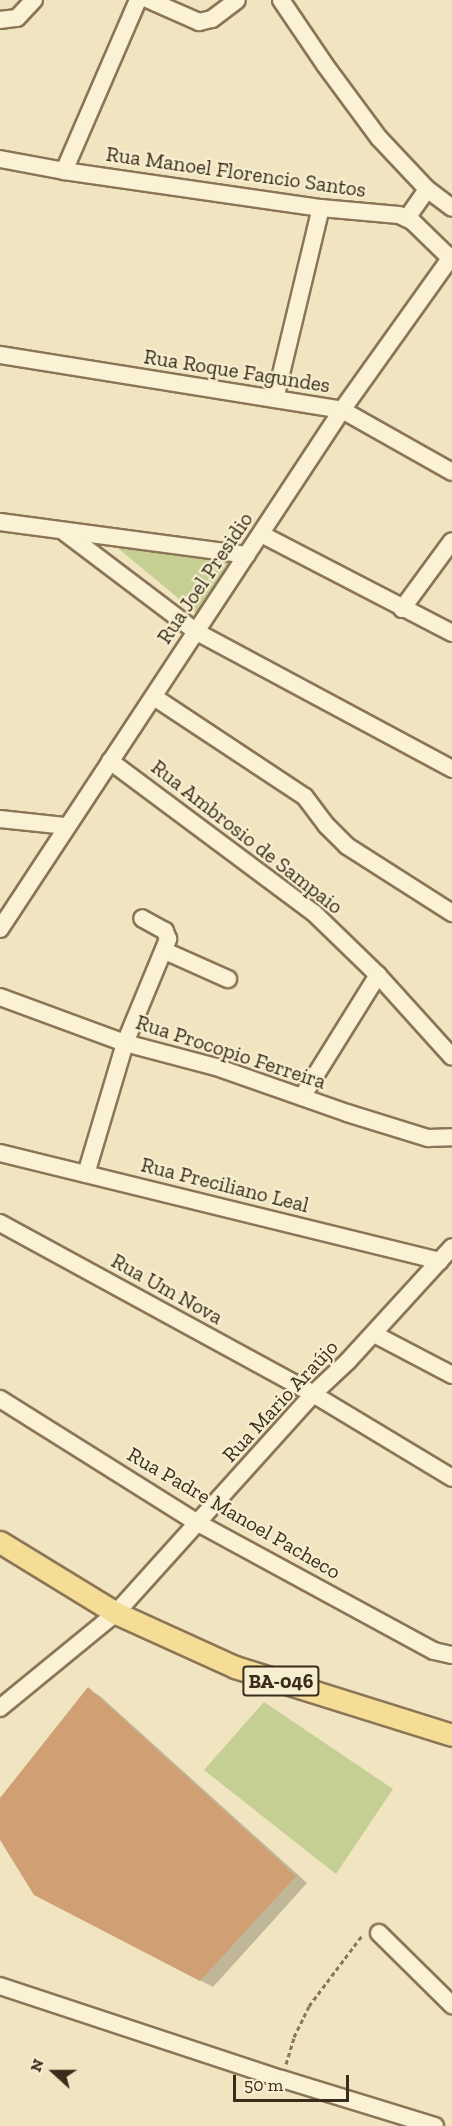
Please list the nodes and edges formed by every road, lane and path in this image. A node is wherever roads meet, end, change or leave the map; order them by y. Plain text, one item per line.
1 (34, 0) edge
2 (138, 0) edge
3 (149, 0) edge
4 (237, 0) edge
5 (281, 0) edge
6 (0, 20) edge
7 (0, 159) edge
8 (64, 171) junction
9 (427, 189) junction
10 (321, 208) junction
11 (452, 208) edge
12 (408, 218) junction
13 (451, 257) edge
14 (0, 355) edge
15 (275, 399) junction
16 (342, 410) junction
17 (452, 472) edge
18 (0, 522) edge
19 (63, 531) junction
20 (261, 534) junction
21 (452, 541) edge
22 (247, 555) junction
23 (402, 609) junction
24 (195, 631) junction
25 (452, 633) edge
26 (154, 697) junction
27 (110, 761) junction
28 (452, 769) edge
29 (0, 819) edge
30 (65, 826) junction
31 (452, 913) edge
32 (142, 918) dead end
33 (0, 929) edge
34 (165, 951) junction
35 (378, 975) junction
36 (228, 979) dead end
37 (0, 997) edge
38 (125, 1042) junction
39 (452, 1057) edge
40 (302, 1097) junction
41 (452, 1137) edge
42 (0, 1153) edge
43 (86, 1174) junction
44 (0, 1223) edge
45 (452, 1247) edge
46 (440, 1261) junction
47 (374, 1334) junction
48 (452, 1375) edge
49 (313, 1394) junction
50 (0, 1399) edge
51 (452, 1478) edge
52 (198, 1522) junction
53 (0, 1542) edge
54 (116, 1613) junction
55 (452, 1655) edge
56 (0, 1708) edge
57 (452, 1735) edge
58 (379, 1933) joint
59 (0, 1986) edge
60 (452, 2005) edge
61 (282, 2079) junction
62 (435, 2126) edge

1 - 6 street
2 - 8 street
3 - 4 street
5 - 9 street
7 - 8 street, Rua Manoel Florencio Santos
8 - 10 street, Rua Manoel Florencio Santos
9 - 11 street
9 - 12 street
10 - 12 street, Rua Manoel Florencio Santos
10 - 15 street
12 - 13 street
13 - 16 street, Rua Joel Presidio
14 - 15 street, Rua Roque Fagundes
15 - 16 street, Rua Roque Fagundes
16 - 17 street, Rua Roque Fagundes
16 - 20 street, Rua Joel Presidio
18 - 19 street
19 - 22 street
19 - 24 street
20 - 22 street, Rua Joel Presidio
20 - 23 street
21 - 23 street
22 - 24 street, Rua Joel Presidio
23 - 25 street
24 - 26 street, Rua Joel Presidio
24 - 28 street
26 - 27 street, Rua Joel Presidio
26 - 31 street
27 - 30 street, Rua Joel Presidio
27 - 35 street, Rua Ambrosio de Sampaio
29 - 30 street
30 - 33 street, Rua Joel Presidio
32 - 34 street
34 - 36 street
34 - 38 street
35 - 39 street, Rua Ambrosio de Sampaio
35 - 40 street
37 - 38 street, Rua Procopio Ferreira
38 - 40 street, Rua Procopio Ferreira
38 - 43 street
40 - 41 street, Rua Procopio Ferreira
42 - 43 street, Rua Preciliano Leal
43 - 46 street, Rua Preciliano Leal
44 - 49 street, Rua Um Nova
45 - 46 street, Rua Mario Araújo
46 - 47 street, Rua Mario Araújo
47 - 48 street
47 - 49 street, Rua Mario Araújo
49 - 51 street, Rua Um Nova
49 - 52 street, Rua Mario Araújo
50 - 52 street, Rua Padre Manoel Pacheco
52 - 54 street, Rua Mario Araújo
52 - 55 street, Rua Padre Manoel Pacheco
53 - 54 main road, BA-046
54 - 56 street, Rua Mario Araújo
54 - 57 main road, BA-046
58 - 60 street
58 - 61 path
59 - 61 street
61 - 62 street

